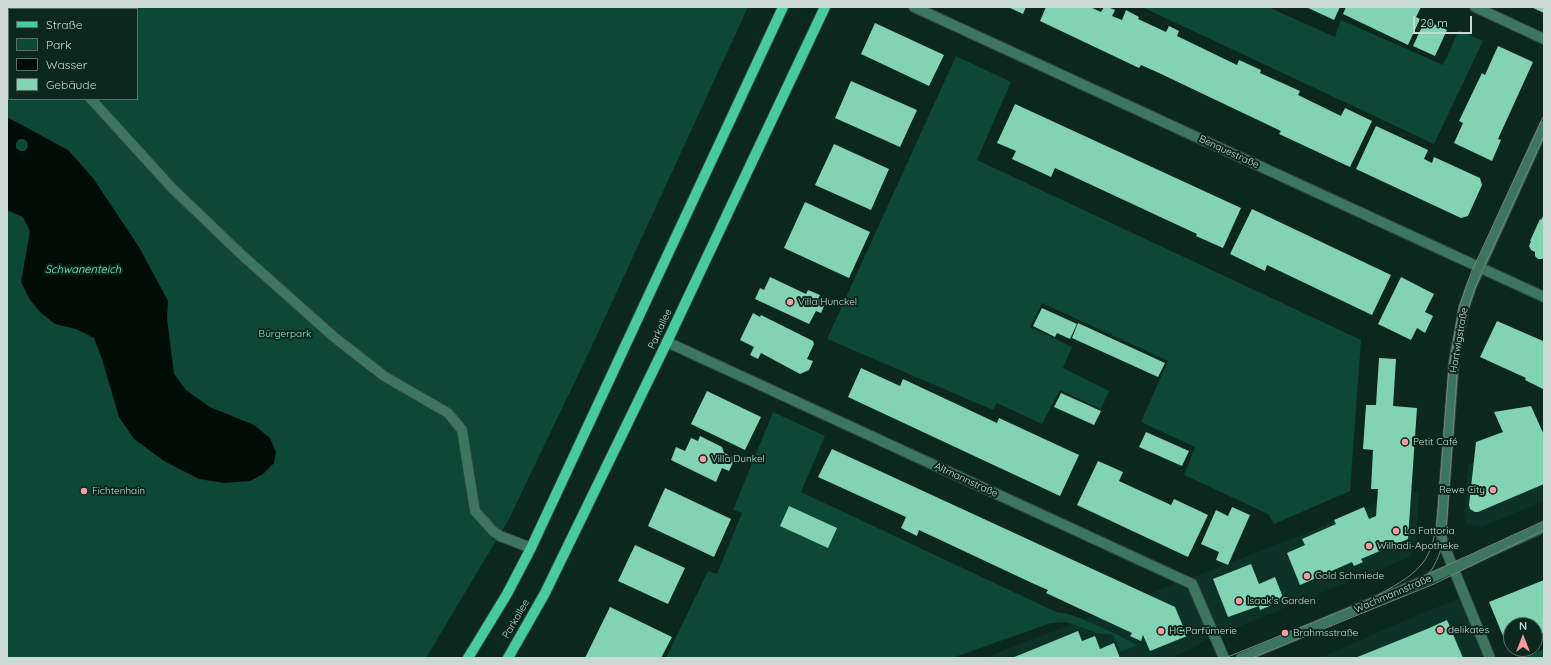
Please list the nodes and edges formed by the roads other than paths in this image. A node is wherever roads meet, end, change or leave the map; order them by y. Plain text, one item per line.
1 (783, 7) edge
2 (825, 7) edge
3 (914, 7) edge
4 (1475, 7) edge
5 (1544, 39) edge
6 (92, 100) edge
7 (1544, 126) edge
8 (1479, 268) junction
9 (1544, 297) edge
10 (667, 342) junction
11 (1544, 527) edge
12 (531, 548) junction
13 (1454, 568) junction
14 (468, 658) edge
15 (508, 658) edge
16 (1224, 658) edge
17 (1241, 658) edge
18 (1490, 658) edge

1 - 12 main road, Parkallee
2 - 10 main road, Parkallee
3 - 8 street, Benquestraße
4 - 5 street
6 - 12 street
7 - 8 street, Hartwigstraße
8 - 9 street, Benquestraße
8 - 13 street, Hartwigstraße
10 - 15 main road, Parkallee
10 - 16 street, Altmannstraße
11 - 13 street, Wachmannstraße
12 - 14 main road, Parkallee
13 - 17 street, Wachmannstraße
13 - 18 street

